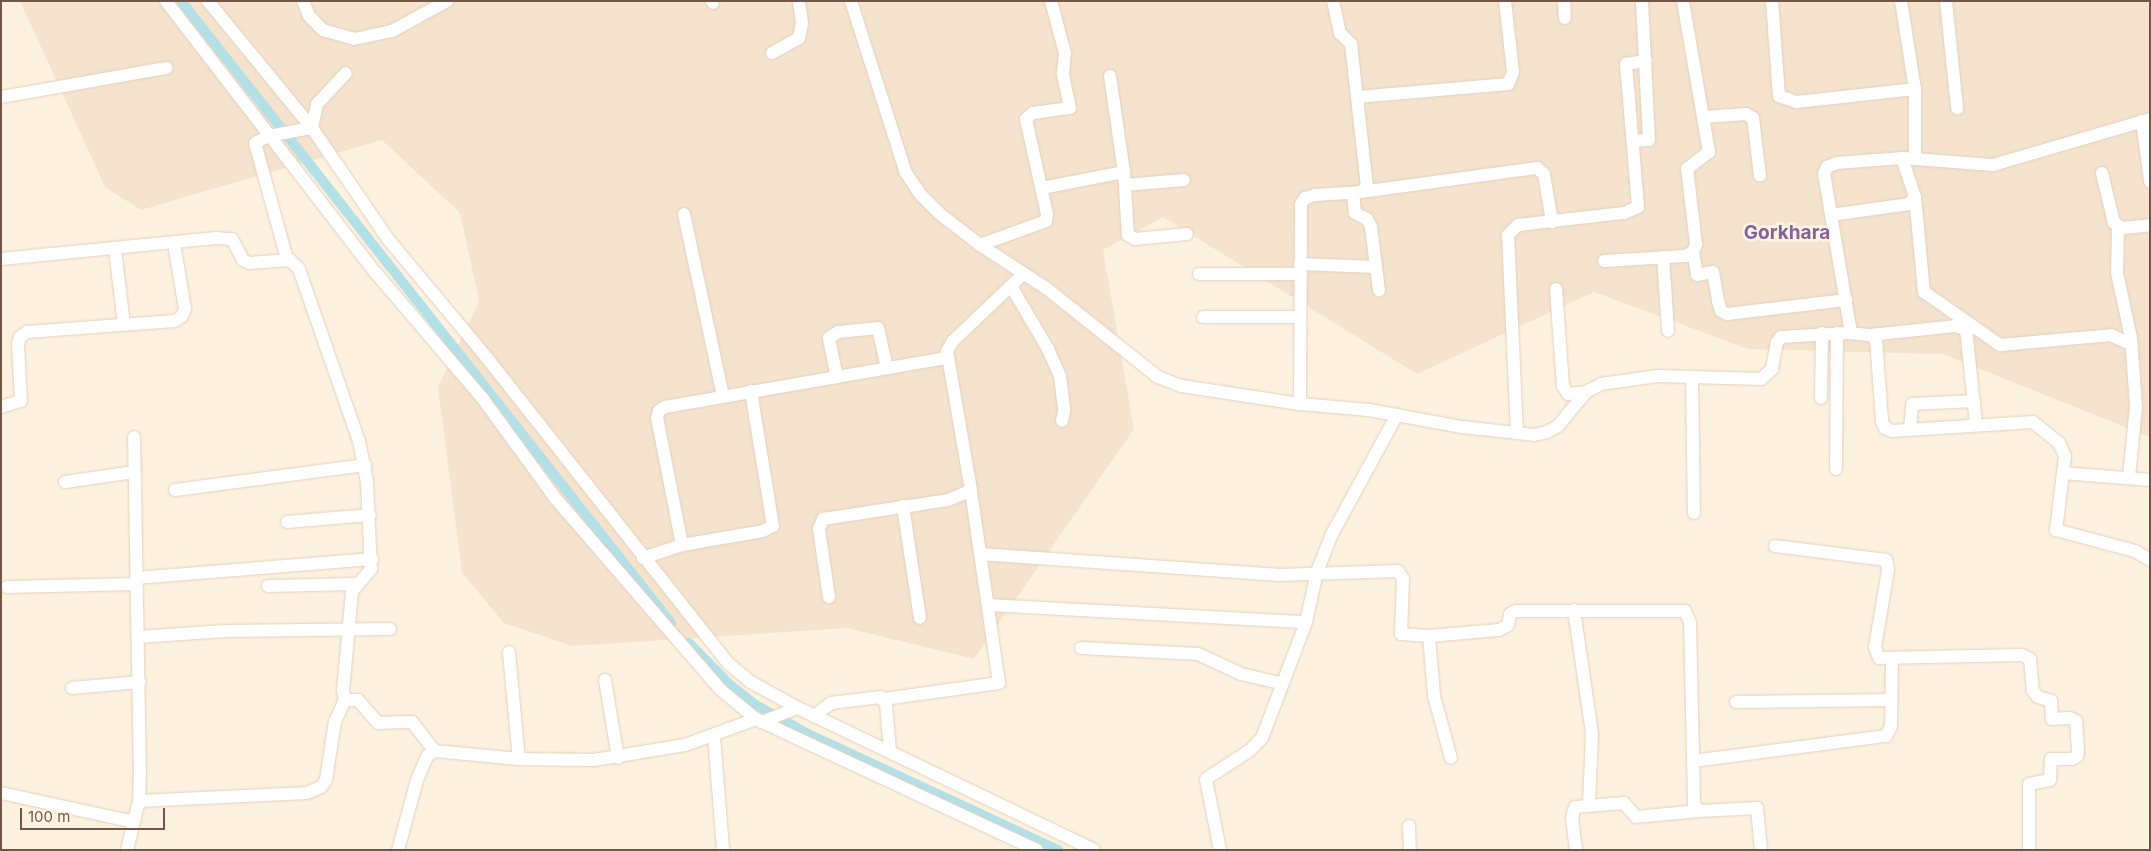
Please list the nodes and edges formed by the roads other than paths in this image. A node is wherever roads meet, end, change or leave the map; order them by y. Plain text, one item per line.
1 (166, 1) edge
2 (208, 1) edge
3 (303, 1) edge
4 (448, 1) edge
5 (799, 1) edge
6 (851, 1) edge
7 (1052, 1) edge
8 (1333, 1) edge
9 (1505, 1) edge
10 (1564, 1) edge
11 (1642, 1) edge
12 (1683, 1) edge
13 (1772, 1) edge
14 (1901, 1) edge
15 (1946, 1) edge
16 (1565, 18) dead end
17 (772, 53) dead end
18 (1646, 61) junction
19 (166, 68) dead end
20 (346, 73) dead end
21 (1110, 76) dead end
22 (1915, 89) junction
23 (1, 96) edge
24 (1357, 97) junction
25 (1957, 108) dead end
26 (1704, 117) junction
27 (2146, 120) edge
28 (309, 129) junction
29 (273, 136) junction
30 (1633, 141) junction
31 (1909, 158) junction
32 (1124, 172) junction
33 (2102, 173) dead end
34 (1760, 176) dead end
35 (1184, 180) dead end
36 (2150, 181) edge
37 (1125, 185) junction
38 (1042, 188) junction
39 (1357, 193) junction
40 (1915, 198) junction
41 (684, 214) dead end
42 (1831, 215) junction
43 (1552, 222) junction
44 (2150, 226) edge
45 (2118, 227) junction
46 (1187, 234) dead end
47 (174, 243) junction
48 (980, 245) junction
49 (115, 249) junction
50 (1693, 252) junction
51 (1663, 257) junction
52 (1, 259) edge
53 (287, 259) junction
54 (1604, 261) dead end
55 (1376, 267) junction
56 (1300, 269) junction
57 (1023, 274) junction
58 (1199, 274) dead end
59 (1011, 286) junction
60 (1556, 289) dead end
61 (1379, 290) dead end
62 (1846, 300) junction
63 (1203, 317) dead end
64 (1300, 317) junction
65 (124, 324) junction
66 (1668, 331) dead end
67 (1822, 333) junction
68 (1843, 333) junction
69 (1870, 335) junction
70 (2132, 345) junction
71 (947, 358) junction
72 (887, 368) junction
73 (837, 377) junction
74 (1692, 377) junction
75 (751, 391) junction
76 (1586, 392) junction
77 (723, 396) junction
78 (1821, 398) dead end
79 (1974, 401) junction
80 (1300, 404) junction
81 (1, 407) edge
82 (1397, 415) junction
83 (1062, 421) dead end
84 (1976, 424) junction
85 (1910, 429) junction
86 (1517, 433) junction
87 (134, 437) dead end
88 (365, 465) junction
89 (1836, 469) dead end
90 (134, 472) junction
91 (2062, 473) junction
92 (2128, 478) junction
93 (2150, 480) edge
94 (65, 482) dead end
95 (176, 490) dead end
96 (971, 490) junction
97 (903, 506) junction
98 (1694, 513) dead end
99 (370, 515) junction
100 (288, 522) dead end
101 (682, 545) junction
102 (1775, 546) dead end
103 (980, 554) junction
104 (372, 558) junction
105 (643, 558) junction
106 (2150, 560) edge
107 (1317, 572) junction
108 (136, 581) junction
109 (355, 584) junction
110 (268, 586) dead end
111 (7, 588) dead end
112 (829, 597) dead end
113 (988, 605) junction
114 (1574, 610) junction
115 (920, 618) dead end
116 (1306, 622) junction
117 (348, 629) junction
118 (390, 629) dead end
119 (1429, 636) junction
120 (138, 637) junction
121 (1081, 648) dead end
122 (508, 652) dead end
123 (1892, 659) junction
124 (605, 680) dead end
125 (140, 682) junction
126 (1280, 683) junction
127 (72, 688) dead end
128 (884, 699) junction
129 (346, 700) junction
130 (1891, 700) junction
131 (1736, 702) dead end
132 (795, 709) junction
133 (814, 716) junction
134 (761, 720) junction
135 (714, 737) junction
136 (435, 751) junction
137 (890, 752) junction
138 (618, 758) junction
139 (1451, 758) dead end
140 (519, 759) junction
141 (1693, 761) junction
142 (1, 793) edge
143 (139, 800) junction
144 (1589, 805) junction
145 (1699, 811) junction
146 (134, 822) junction
147 (1409, 826) dead end
148 (127, 850) edge
149 (398, 850) edge
150 (723, 850) edge
151 (1037, 850) edge
152 (1094, 850) edge
153 (1220, 850) edge
154 (1410, 850) edge
155 (1576, 850) edge
156 (1761, 850) edge
157 (2029, 850) edge

1 - 29 street
2 - 28 street
3 - 4 street
5 - 17 street
6 - 48 street
7 - 38 street
8 - 24 street
9 - 24 street
10 - 16 street
11 - 18 street
12 - 26 street
13 - 22 street
14 - 22 street
15 - 25 street
18 - 30 street
18 - 30 street
19 - 23 street
20 - 28 street
21 - 32 street
22 - 31 street
24 - 39 street
26 - 34 street
26 - 50 street
27 - 31 street
27 - 36 street
28 - 29 street
28 - 105 street
29 - 53 street
29 - 134 street
30 - 43 street
31 - 40 street
31 - 42 street
32 - 37 street
32 - 38 street
33 - 45 street
35 - 37 street
37 - 46 street
38 - 48 street
39 - 43 street
39 - 55 street
39 - 56 street
40 - 42 street
40 - 70 street
41 - 77 street
42 - 62 street
43 - 86 street
44 - 45 street
45 - 70 street
47 - 49 street
47 - 53 street
47 - 65 street
48 - 57 street
49 - 52 street
49 - 65 street
50 - 51 street
50 - 62 street
51 - 54 street
51 - 66 street
53 - 88 street
55 - 56 street
55 - 61 street
56 - 58 street
56 - 64 street
57 - 59 street
57 - 80 street
59 - 71 street
59 - 83 street
60 - 76 street
62 - 68 street
63 - 64 street
64 - 80 street
65 - 81 street
67 - 68 street
67 - 74 street
67 - 78 street
68 - 69 street
68 - 89 street
69 - 79 street
69 - 85 street
70 - 92 street
71 - 72 street
71 - 96 street
72 - 73 street
72 - 73 street
73 - 75 street
74 - 76 street
74 - 98 street
75 - 77 street
75 - 101 street
76 - 86 street
77 - 101 street
79 - 84 street
79 - 85 street
80 - 82 street
82 - 86 street
82 - 107 street
84 - 85 street
84 - 91 street
87 - 90 street
88 - 95 street
88 - 99 street
90 - 94 street
90 - 108 street
91 - 92 street
91 - 106 street
92 - 93 street
96 - 97 street
96 - 103 street
97 - 112 street
97 - 115 street
99 - 100 street
99 - 104 street
101 - 105 street
102 - 123 street
103 - 107 street
103 - 113 street
104 - 108 street
104 - 109 street
105 - 132 street
107 - 116 street
107 - 119 street
108 - 111 street
108 - 120 street
109 - 110 street
109 - 117 street
113 - 116 street
113 - 128 street
114 - 119 street
114 - 141 street
114 - 144 street
116 - 126 street
117 - 118 street
117 - 120 street
117 - 129 street
119 - 139 street
120 - 125 street
121 - 126 street
122 - 140 street
123 - 130 street
123 - 157 street
124 - 138 street
125 - 127 street
125 - 143 street
126 - 153 street
128 - 133 street
128 - 137 street
129 - 136 street
129 - 143 street
130 - 131 street
130 - 141 street
132 - 133 street
132 - 134 street
133 - 137 street
134 - 135 street
134 - 151 street
135 - 138 street
135 - 150 street
136 - 140 street
136 - 149 street
137 - 152 street
138 - 140 street
141 - 145 street
142 - 146 street
143 - 146 street
144 - 145 street
144 - 155 street
145 - 156 street
146 - 148 street
147 - 154 street

